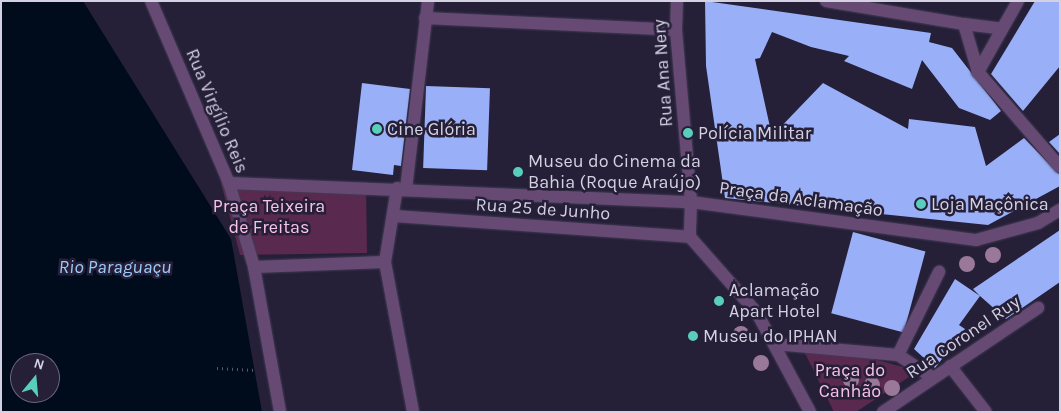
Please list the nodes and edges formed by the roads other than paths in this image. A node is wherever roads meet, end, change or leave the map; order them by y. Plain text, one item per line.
1 (151, 1) edge
2 (428, 1) edge
3 (677, 1) edge
4 (826, 1) edge
5 (1018, 1) edge
6 (426, 18) junction
7 (964, 24) junction
8 (1002, 29) junction
9 (676, 30) junction
10 (978, 72) junction
11 (1060, 166) edge
12 (229, 183) junction
13 (402, 188) junction
14 (691, 202) junction
15 (1060, 210) edge
16 (393, 216) junction
17 (690, 237) junction
18 (385, 262) junction
19 (254, 267) junction
20 (939, 272) dead end
21 (1038, 308) dead end
22 (774, 344) junction
23 (898, 355) junction
24 (950, 366) junction
25 (932, 378) junction
26 (805, 410) edge
27 (280, 412) edge
28 (413, 412) edge
29 (883, 412) edge
30 (986, 412) edge

1 - 12 street, Rua Virgílio Reis
2 - 6 street
3 - 9 street, Rua Ana Nery
4 - 7 street
5 - 8 street
6 - 9 street
6 - 13 street
7 - 8 street
7 - 10 street
8 - 10 street
9 - 14 street, Rua Ana Nery
10 - 11 street
12 - 13 street
12 - 19 street, Rua Virgílio Reis
13 - 14 street, Rua 25 de Junho
13 - 16 street
14 - 15 street, Praça da Aclamação
14 - 17 street
16 - 17 street, Rua 25 de Junho
16 - 18 street
17 - 22 street
18 - 19 street
18 - 28 street
19 - 27 street, Rua Virgílio Reis
20 - 23 street
21 - 24 street, Rua Coronel Ruy
22 - 23 street
22 - 26 street
23 - 25 street
24 - 25 street, Rua Coronel Ruy
24 - 30 street
25 - 29 street, Rua Coronel Ruy

